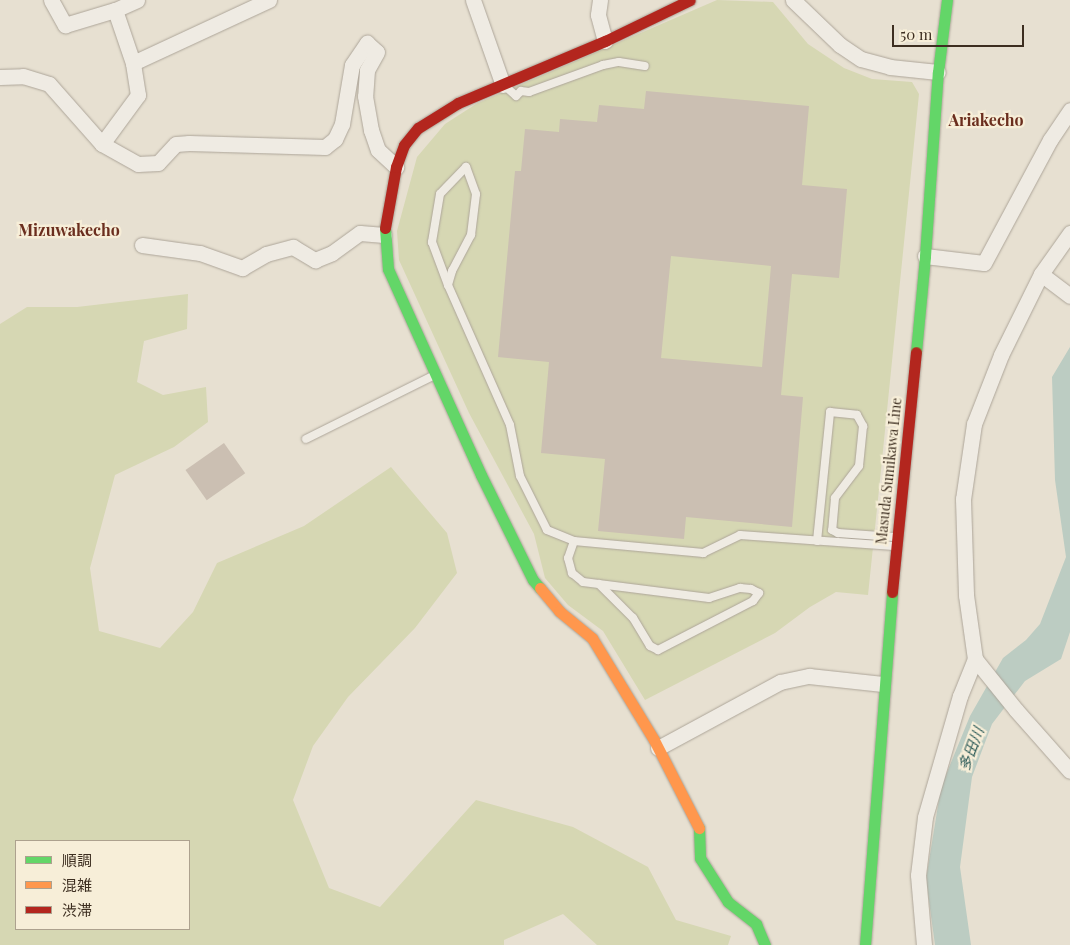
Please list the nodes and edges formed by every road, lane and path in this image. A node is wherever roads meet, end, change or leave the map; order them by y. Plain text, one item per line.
1 (51, 0) edge
2 (138, 0) edge
3 (269, 0) edge
4 (474, 0) edge
5 (600, 0) edge
6 (690, 0) edge
7 (793, 0) edge
8 (947, 0) edge
9 (115, 10) junction
10 (605, 41) junction
11 (134, 63) junction
12 (645, 66) dead end
13 (938, 72) junction
14 (0, 77) edge
15 (504, 85) junction
16 (1070, 110) edge
17 (102, 144) junction
18 (396, 167) junction
19 (1070, 233) edge
20 (384, 235) junction
21 (142, 244) dead end
22 (925, 256) junction
23 (1041, 274) junction
24 (448, 285) junction
25 (1070, 296) edge
26 (435, 375) junction
27 (306, 439) dead end
28 (574, 541) junction
29 (817, 541) junction
30 (897, 542) junction
31 (599, 584) junction
32 (975, 658) junction
33 (883, 684) junction
34 (658, 748) junction
35 (1070, 771) edge
36 (765, 945) edge
37 (865, 945) edge
38 (924, 945) edge

1 - 9 street
2 - 9 street
3 - 11 street
4 - 15 street
5 - 10 street
6 - 10 street
7 - 13 street
8 - 13 street, Masuda Sumikawa Line
9 - 11 street
10 - 15 street
11 - 17 street
12 - 15 lane
13 - 22 street, Masuda Sumikawa Line
14 - 17 street
15 - 18 street
16 - 22 street
17 - 18 street
18 - 20 street
19 - 23 street
20 - 21 street
20 - 26 street
22 - 30 street, Masuda Sumikawa Line
23 - 25 street
23 - 32 street
24 - 24 lane
24 - 28 lane
26 - 27 lane
26 - 34 street
28 - 29 lane
28 - 31 lane
29 - 30 lane
29 - 30 lane
30 - 33 street, Masuda Sumikawa Line
31 - 31 lane
32 - 35 street
32 - 38 street
33 - 34 street
33 - 37 street, Masuda Sumikawa Line
34 - 36 street

